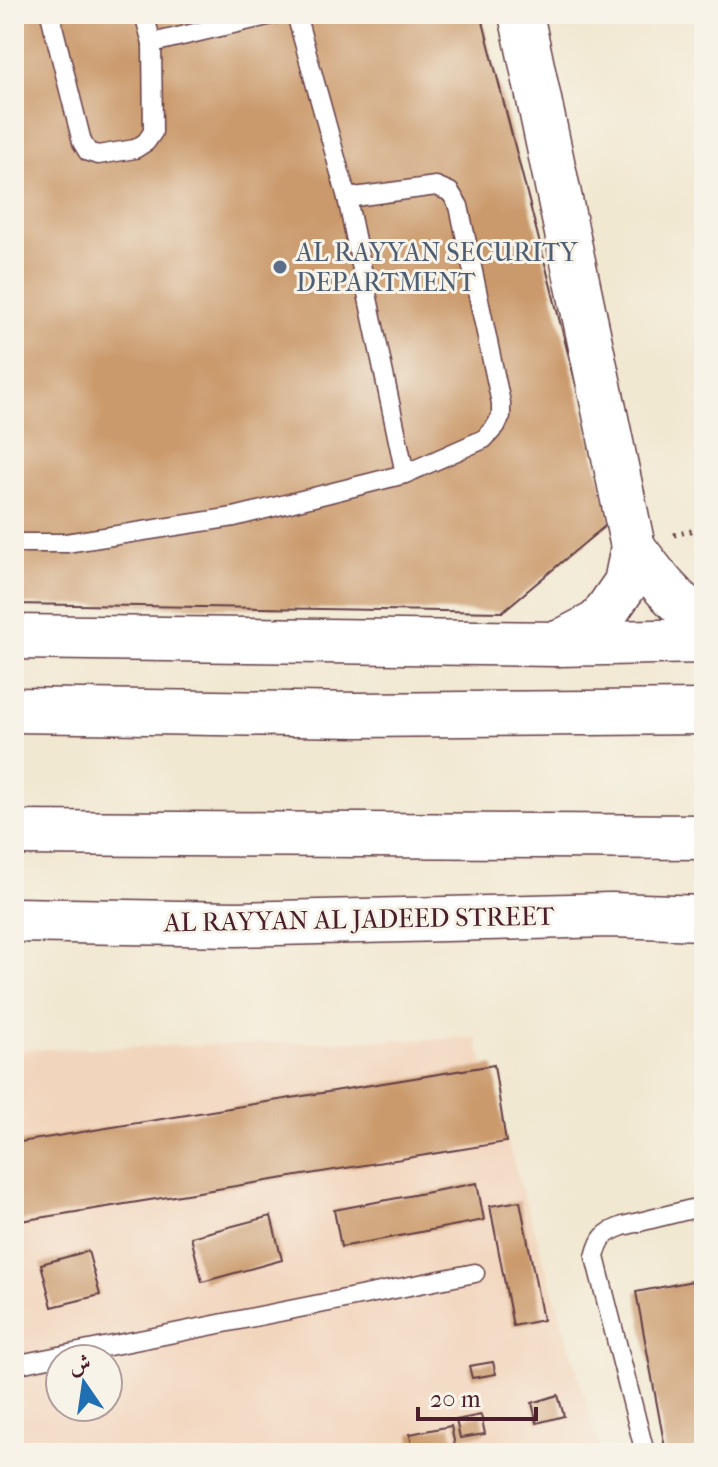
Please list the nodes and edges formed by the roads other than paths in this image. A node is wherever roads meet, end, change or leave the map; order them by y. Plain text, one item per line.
1 (50, 14) edge
2 (144, 14) edge
3 (276, 14) edge
4 (296, 14) edge
5 (521, 14) edge
6 (152, 43) junction
7 (347, 198) junction
8 (405, 474) junction
9 (14, 543) edge
10 (633, 547) junction
11 (704, 622) edge
12 (14, 637) edge
13 (704, 641) edge
14 (557, 644) junction
15 (14, 710) edge
16 (704, 712) edge
17 (14, 833) edge
18 (704, 837) edge
19 (704, 918) edge
20 (14, 920) edge
21 (704, 1206) edge
22 (475, 1273) dead end
23 (14, 1365) edge
24 (645, 1453) edge

1 - 6 lane
2 - 6 lane
3 - 6 lane
4 - 7 lane
5 - 10 main road
7 - 8 lane
7 - 8 lane
8 - 9 lane
10 - 11 main road
10 - 14 main road
12 - 14 main road
13 - 14 main road
15 - 16 main road
17 - 18 main road
19 - 20 main road, AL RAYYAN AL JADEED STREET
21 - 24 lane
22 - 23 lane

